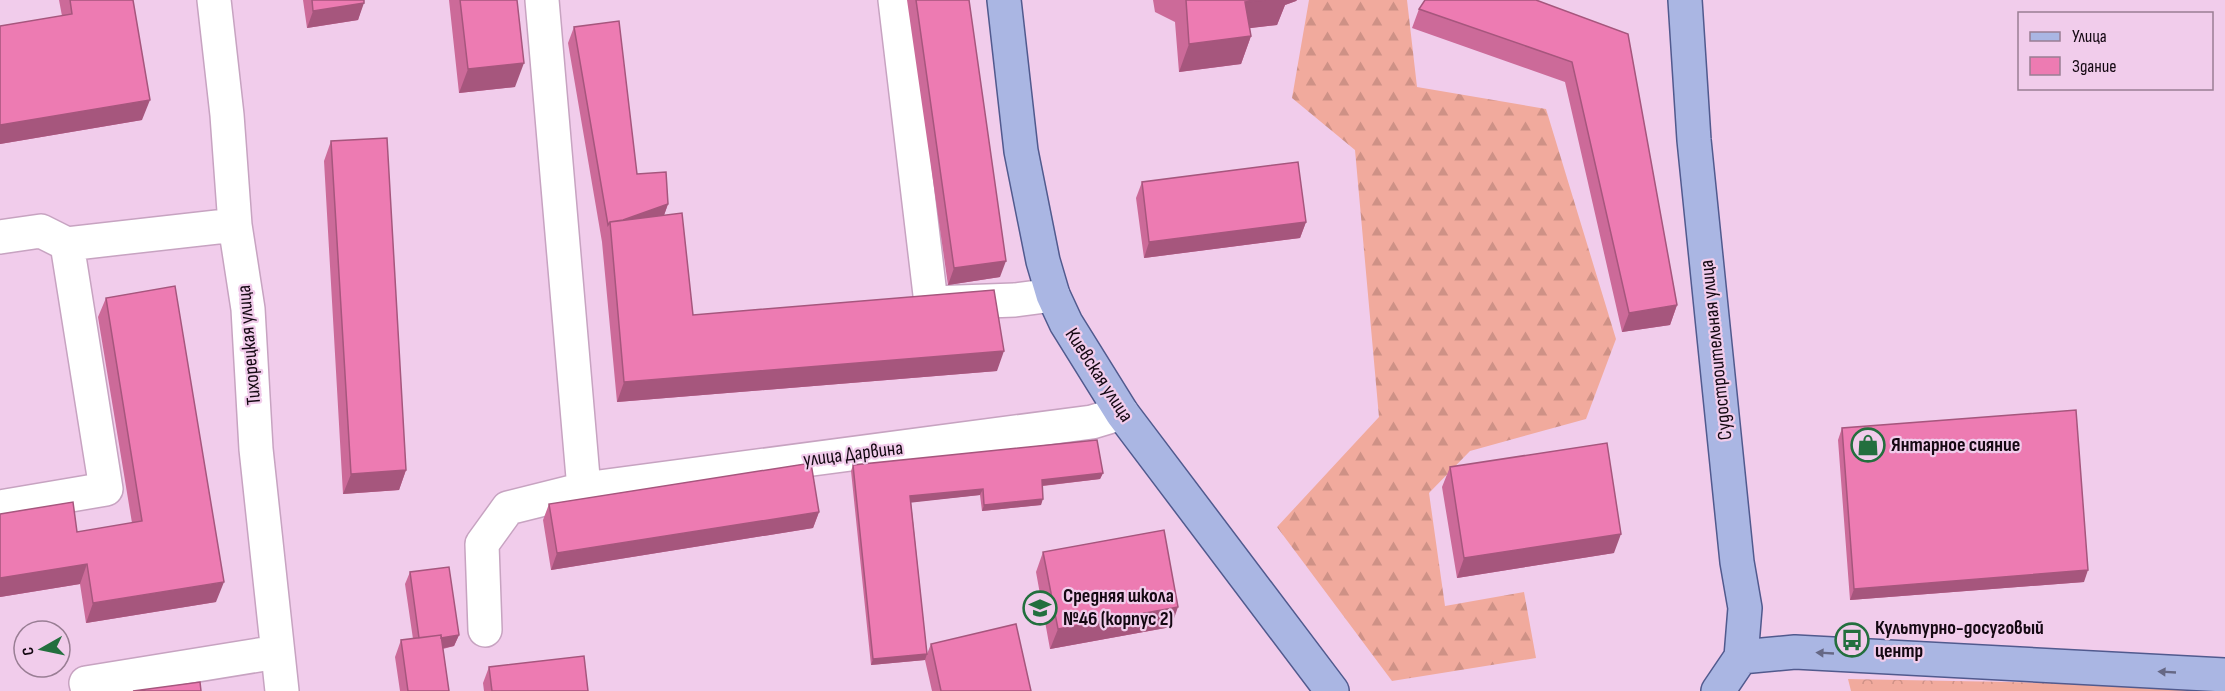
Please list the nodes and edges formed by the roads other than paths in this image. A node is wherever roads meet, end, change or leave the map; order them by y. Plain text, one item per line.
1 (214, 0) edge
2 (542, 0) edge
3 (895, 0) edge
4 (1004, 0) edge
5 (1685, 0) edge
6 (236, 225) junction
7 (0, 237) edge
8 (67, 244) junction
9 (1053, 295) junction
10 (1122, 413) junction
11 (584, 489) junction
12 (0, 507) edge
13 (485, 630) dead end
14 (277, 652) junction
15 (1742, 657) junction
16 (2225, 675) edge
17 (80, 688) edge
18 (282, 691) edge
19 (1332, 691) edge
20 (1718, 691) edge

1 - 6 street, Тихорецкая улица
2 - 11 street
3 - 9 street
4 - 9 main road, Киевская улица
5 - 15 main road, Судостроительная улица
6 - 8 street
6 - 14 street, Тихорецкая улица
7 - 8 street
8 - 12 street
9 - 10 main road, Киевская улица
10 - 11 street, улица Дарвина
10 - 19 main road, Киевская улица
11 - 13 street, улица Дарвина
14 - 17 street
14 - 18 street, Тихорецкая улица
16 -> 15 main road
15 - 20 main road

